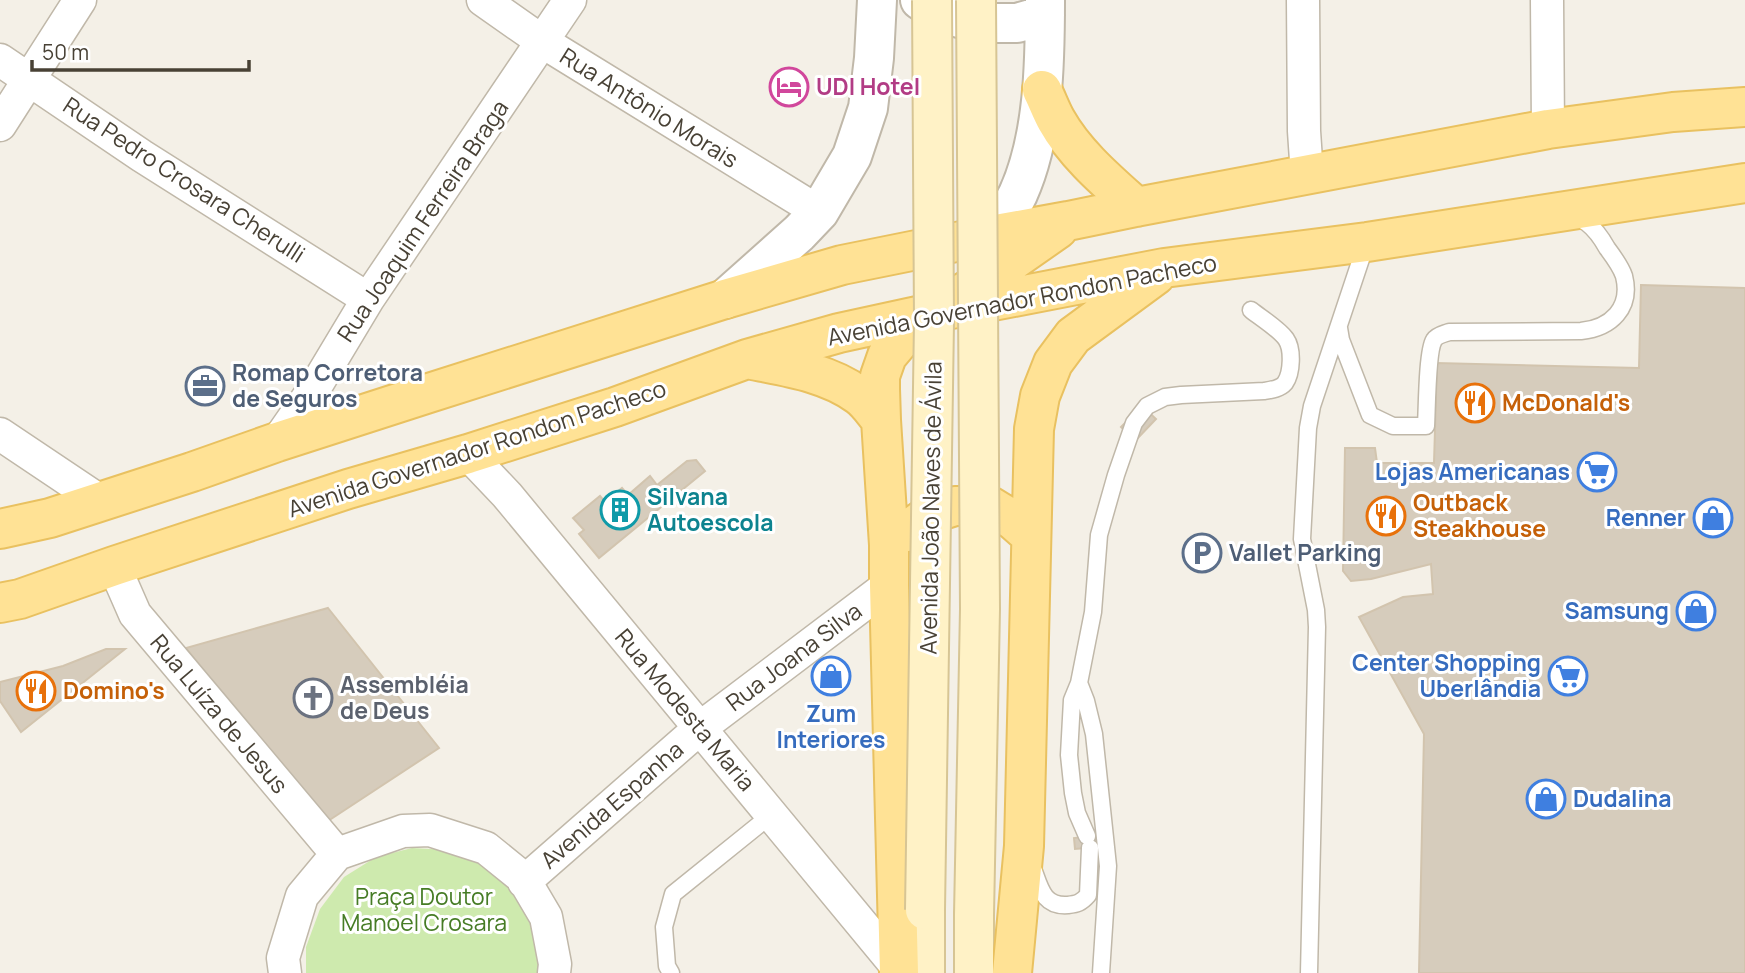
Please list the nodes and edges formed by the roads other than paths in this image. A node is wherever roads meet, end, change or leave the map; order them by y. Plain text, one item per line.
1 (80, 0) edge
2 (482, 0) edge
3 (570, 0) edge
4 (877, 0) edge
5 (920, 0) edge
6 (932, 0) edge
7 (976, 0) edge
8 (1303, 0) edge
9 (1547, 0) edge
10 (1045, 8) edge
11 (543, 42) junction
12 (0, 60) edge
13 (29, 79) junction
14 (1042, 90) junction
15 (1745, 107) edge
16 (0, 125) edge
17 (1548, 129) junction
18 (1307, 175) junction
19 (1745, 183) edge
20 (1136, 207) junction
21 (1564, 211) junction
22 (819, 212) junction
23 (1068, 222) junction
24 (991, 235) junction
25 (1367, 242) junction
26 (1164, 268) junction
27 (368, 299) junction
28 (725, 299) junction
29 (1251, 310) dead end
30 (931, 313) junction
31 (882, 323) junction
32 (1339, 328) junction
33 (747, 359) junction
34 (881, 421) junction
35 (0, 434) edge
36 (277, 442) junction
37 (468, 454) junction
38 (100, 501) junction
39 (0, 529) edge
40 (1030, 535) junction
41 (889, 545) junction
42 (114, 566) junction
43 (888, 585) junction
44 (0, 603) edge
45 (1079, 683) junction
46 (700, 728) junction
47 (771, 815) junction
48 (1024, 846) junction
49 (337, 854) junction
50 (524, 882) junction
51 (907, 972) edge
52 (285, 973) edge
53 (554, 973) edge
54 (671, 973) edge
55 (974, 973) edge
56 (1012, 973) edge
57 (1101, 973) edge
58 (1308, 973) edge

1 - 13 street
2 - 11 street, Rua Antônio Morais
3 - 11 street, Rua Joaquim Ferreira Braga
4 - 22 street
5 - 10 street
6 - 51 main road, Avenida João Naves de Ávila, bridge
7 - 55 main road, Avenida João Naves de Ávila, bridge
8 - 18 street
9 - 17 street
10 - 14 street
11 - 22 street, Rua Antônio Morais
11 - 27 street, Rua Joaquim Ferreira Braga
12 - 13 street, Rua Pedro Crosara Cherulli
13 - 16 street
13 - 27 street, Rua Pedro Crosara Cherulli
14 - 20 main road
14 - 24 street
15 - 17 main road
17 - 18 main road
18 - 20 main road
19 - 21 main road, Avenida Governador Rondon Pacheco
20 - 23 main road
21 - 25 main road, Avenida Governador Rondon Pacheco
21 - 32 lane
22 - 28 street
23 - 24 main road
23 - 30 main road
24 - 28 main road
24 - 31 main road
25 - 26 main road, Avenida Governador Rondon Pacheco
25 - 32 lane
26 - 30 main road, Avenida Governador Rondon Pacheco
26 - 40 main road
27 - 36 street, Rua Joaquim Ferreira Braga
28 - 36 main road
29 - 45 lane
30 - 31 main road, Avenida Governador Rondon Pacheco
30 - 34 main road, Avenida João Naves de Ávila
31 - 33 main road, Avenida Governador Rondon Pacheco
32 - 58 lane
33 - 34 main road
33 - 37 main road, Avenida Governador Rondon Pacheco
34 - 41 main road, Avenida João Naves de Ávila
35 - 38 street
36 - 38 main road
37 - 42 main road, Avenida Governador Rondon Pacheco
37 - 46 street, Rua Modesta Maria
38 - 39 main road
40 - 41 main road
40 - 48 main road
41 - 43 main road, Avenida João Naves de Ávila
42 - 44 main road, Avenida Governador Rondon Pacheco
42 - 49 street, Rua Luíza de Jesus
43 - 46 street, Rua Joana Silva
43 - 51 main road, Avenida João Naves de Ávila
45 - 48 lane
45 - 57 lane
46 - 47 street, Rua Modesta Maria
46 - 50 street, Avenida Espanha
47 - 51 street, Rua Modesta Maria
47 - 54 lane
48 - 56 main road
49 - 50 street
49 - 52 street
50 - 53 street

